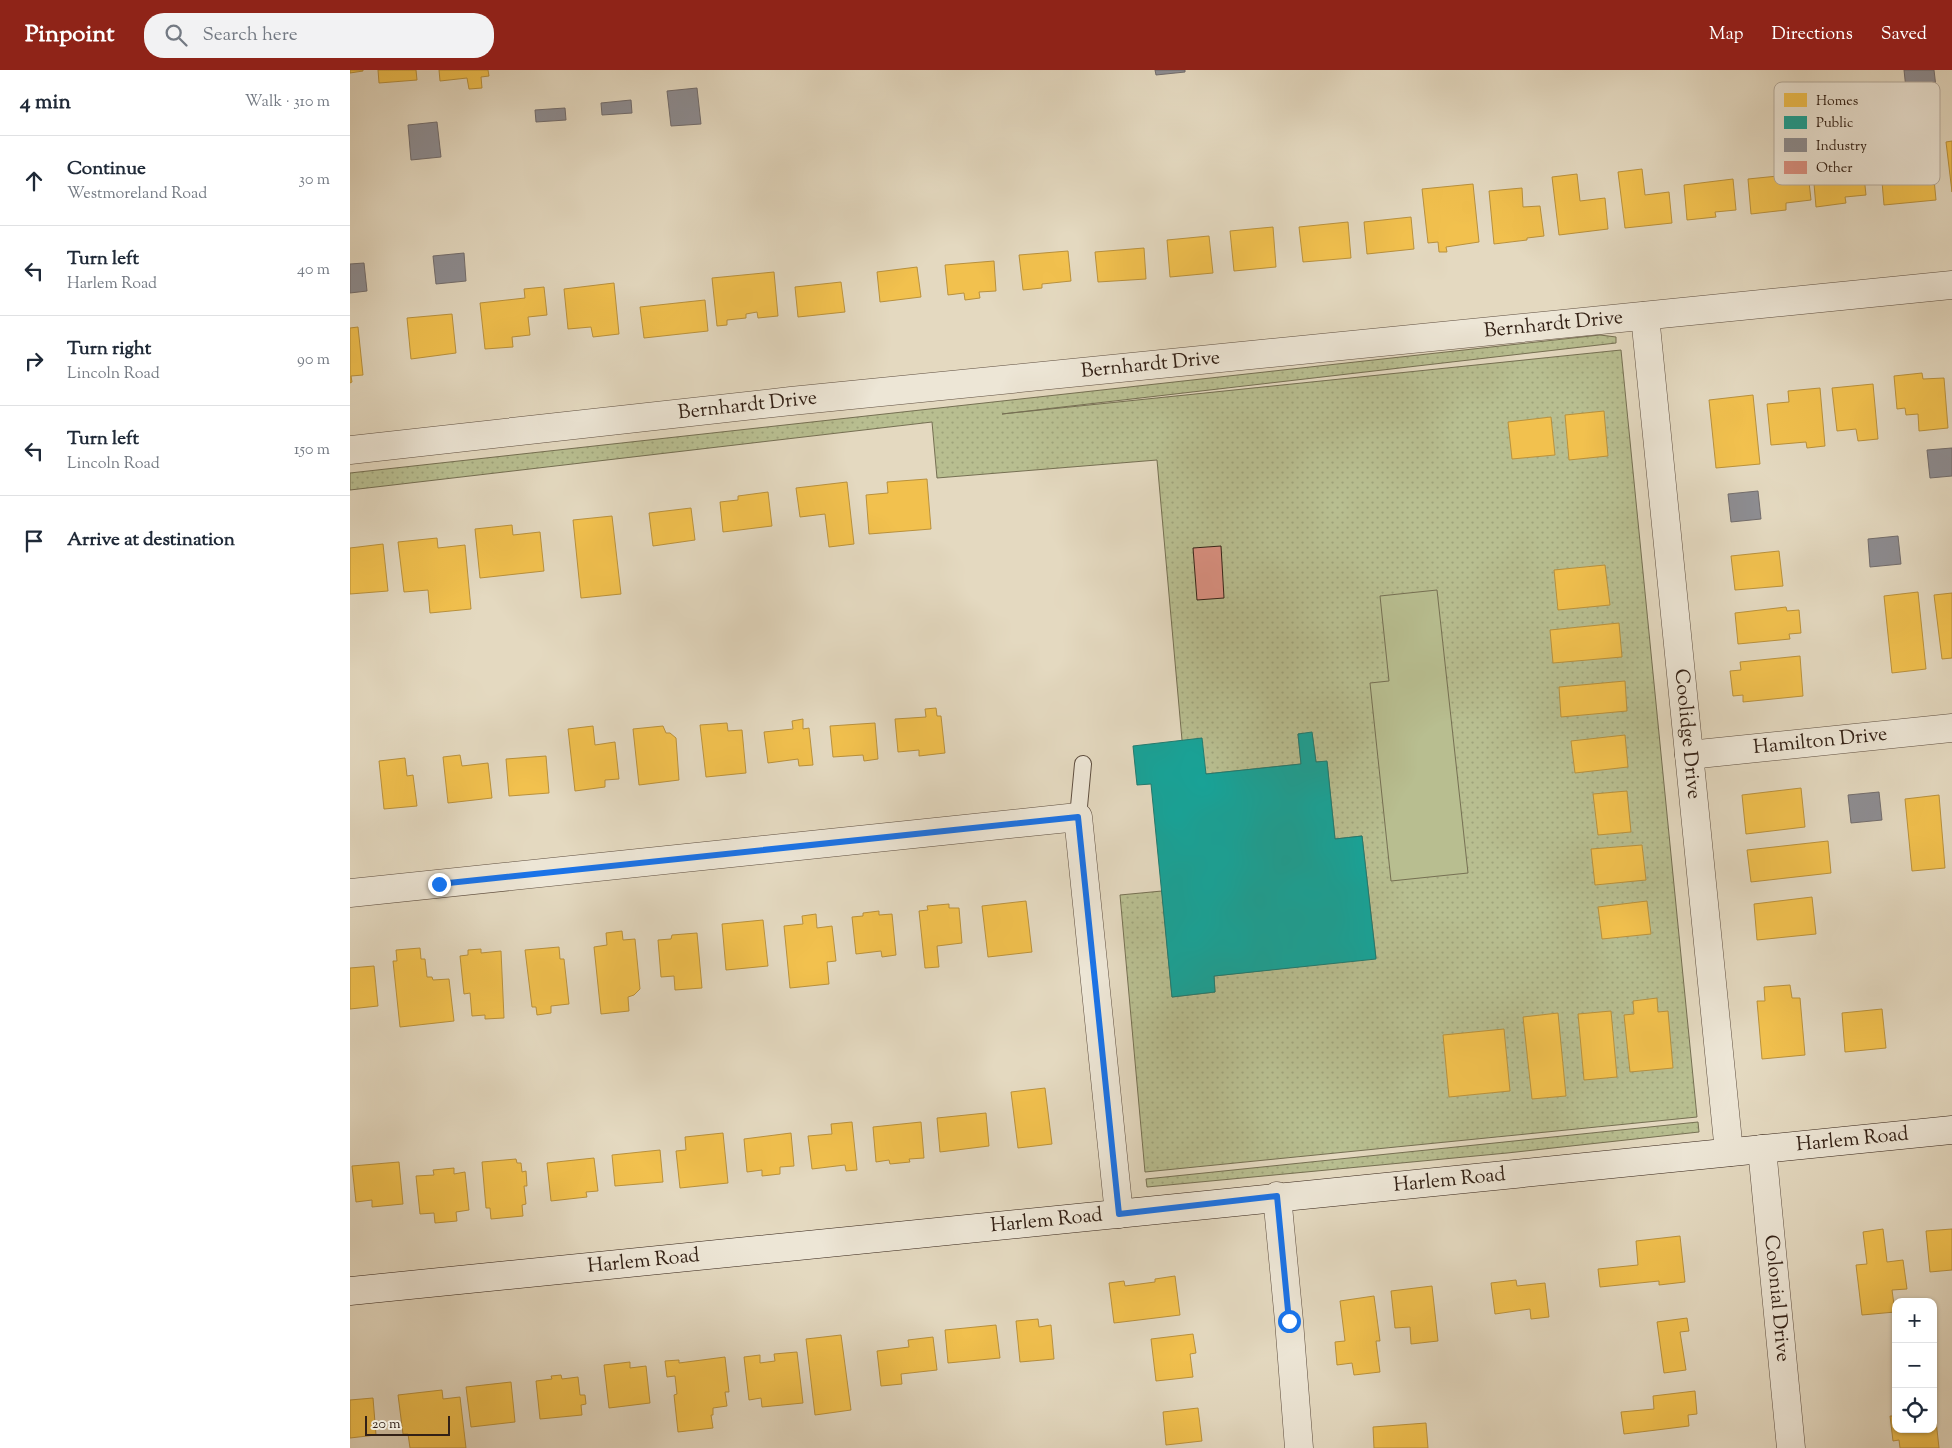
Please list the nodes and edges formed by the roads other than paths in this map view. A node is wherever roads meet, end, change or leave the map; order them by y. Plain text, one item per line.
1 (1952, 285) edge
2 (1646, 316) junction
3 (350, 450) edge
4 (1952, 728) edge
5 (1689, 755) junction
6 (1084, 764) dead end
7 (1078, 817) junction
8 (350, 893) edge
9 (1952, 1130) edge
10 (1762, 1149) junction
11 (1729, 1152) junction
12 (1277, 1196) junction
13 (1119, 1214) junction
14 (350, 1291) edge
15 (1299, 1448) edge
16 (1791, 1448) edge

1 - 2 street, Bernhardt Drive
2 - 3 street, Bernhardt Drive
2 - 5 street, Coolidge Drive
4 - 5 street, Hamilton Drive
5 - 11 street, Coolidge Drive
6 - 7 lane
7 - 8 street
7 - 13 street
9 - 10 street, Harlem Road
10 - 11 street, Harlem Road
10 - 16 street, Colonial Drive
11 - 12 street, Harlem Road
12 - 13 street, Harlem Road
12 - 15 street
13 - 14 street, Harlem Road

